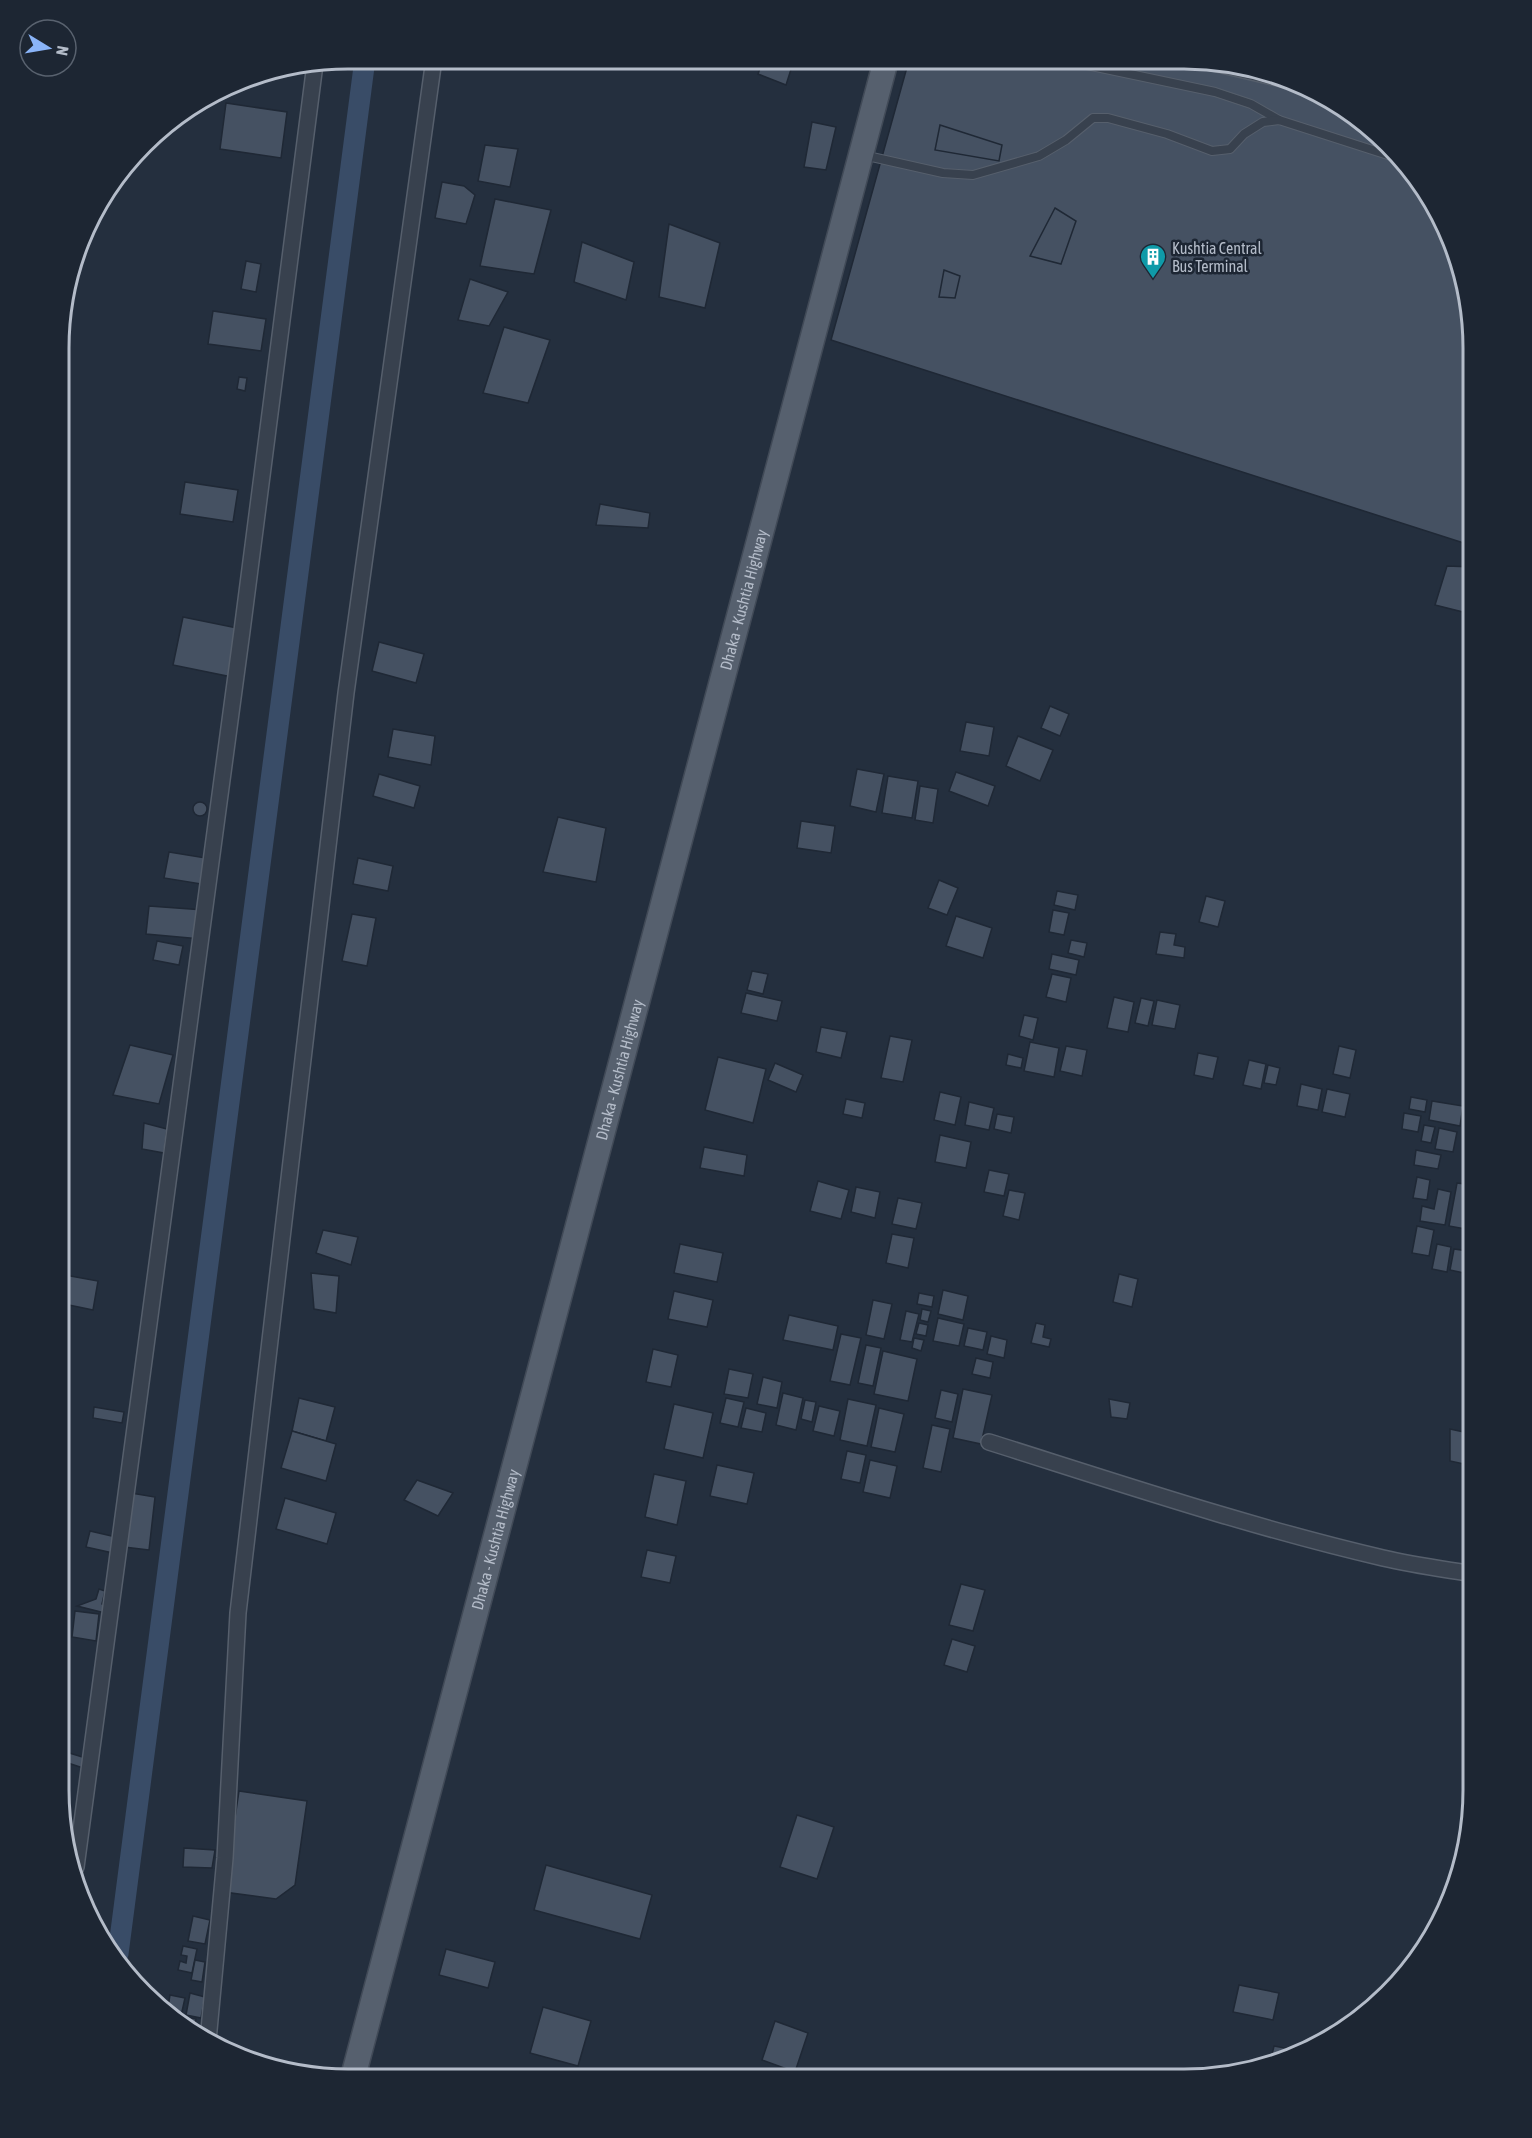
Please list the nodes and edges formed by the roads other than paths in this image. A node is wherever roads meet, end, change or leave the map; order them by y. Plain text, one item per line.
1 (433, 69) edge
2 (884, 69) edge
3 (1106, 69) edge
4 (314, 71) edge
5 (1279, 120) junction
6 (861, 154) junction
7 (1384, 154) edge
8 (989, 1442) dead end
9 (1463, 1572) edge
10 (77, 1858) edge
11 (209, 2032) edge
12 (355, 2069) edge

1 - 11 street
2 - 6 main road, Dhaka - Kushtia Highway
3 - 5 lane
4 - 10 street
5 - 6 lane
5 - 7 lane
6 - 12 main road, Dhaka - Kushtia Highway
8 - 9 street

